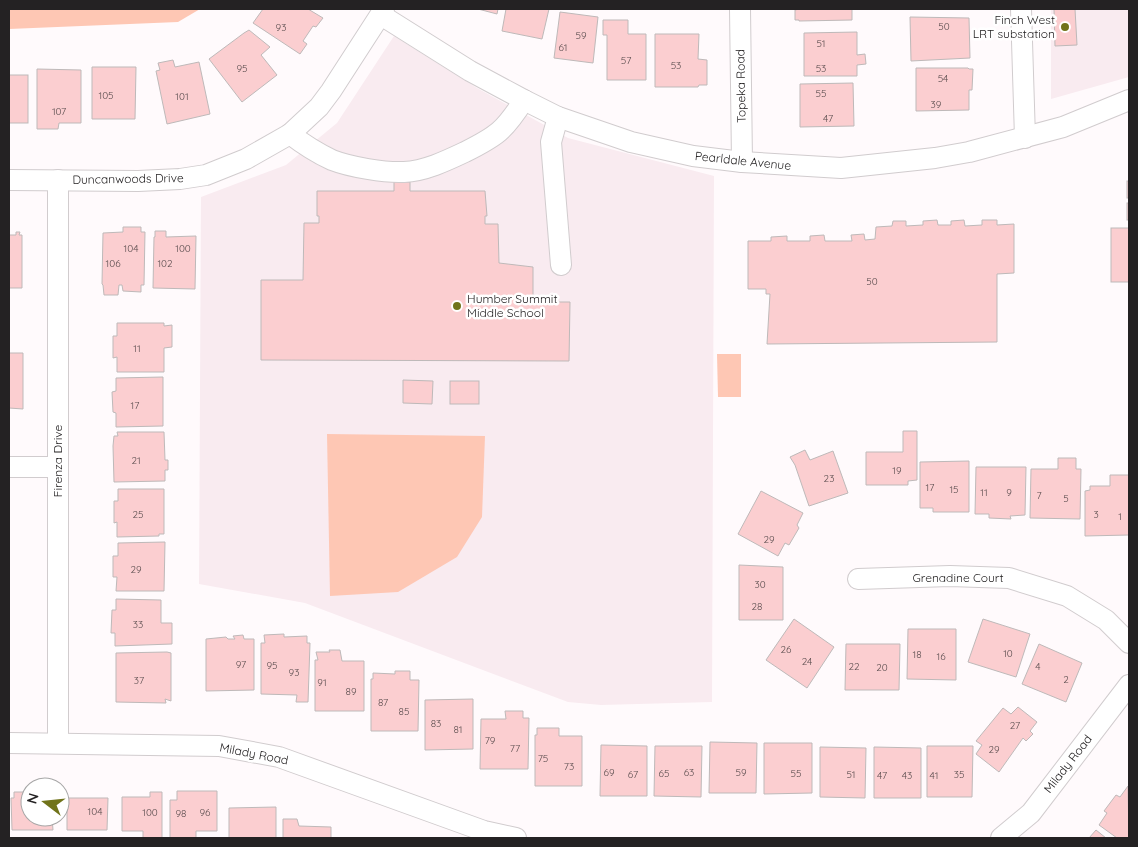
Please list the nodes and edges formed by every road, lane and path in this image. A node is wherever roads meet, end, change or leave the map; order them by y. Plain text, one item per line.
1 (740, 9) edge
2 (1021, 9) edge
3 (383, 12) edge
4 (524, 100) junction
5 (1129, 100) edge
6 (558, 116) junction
7 (290, 134) junction
8 (1025, 138) junction
9 (742, 162) junction
10 (9, 180) edge
11 (58, 180) junction
12 (561, 265) dead end
13 (9, 467) edge
14 (58, 467) junction
15 (858, 579) dead end
16 (1129, 643) edge
17 (1129, 685) edge
18 (9, 743) edge
19 (58, 743) junction
20 (516, 838) edge
21 (1002, 838) edge

1 - 9 street, Topeka Road
2 - 8 street
3 - 4 street, Pearldale Avenue
3 - 7 street, Duncanwoods Drive
4 - 6 street, Pearldale Avenue
4 - 7 street
5 - 8 street, Pearldale Avenue
6 - 9 street, Pearldale Avenue
6 - 12 street
7 - 11 street, Duncanwoods Drive
8 - 9 street, Pearldale Avenue
10 - 11 street, Duncanwoods Drive
11 - 14 street, Firenza Drive
13 - 14 street
14 - 19 street, Firenza Drive
15 - 16 street, Grenadine Court
17 - 21 street, Milady Road
18 - 19 street, Milady Road
19 - 20 street, Milady Road

